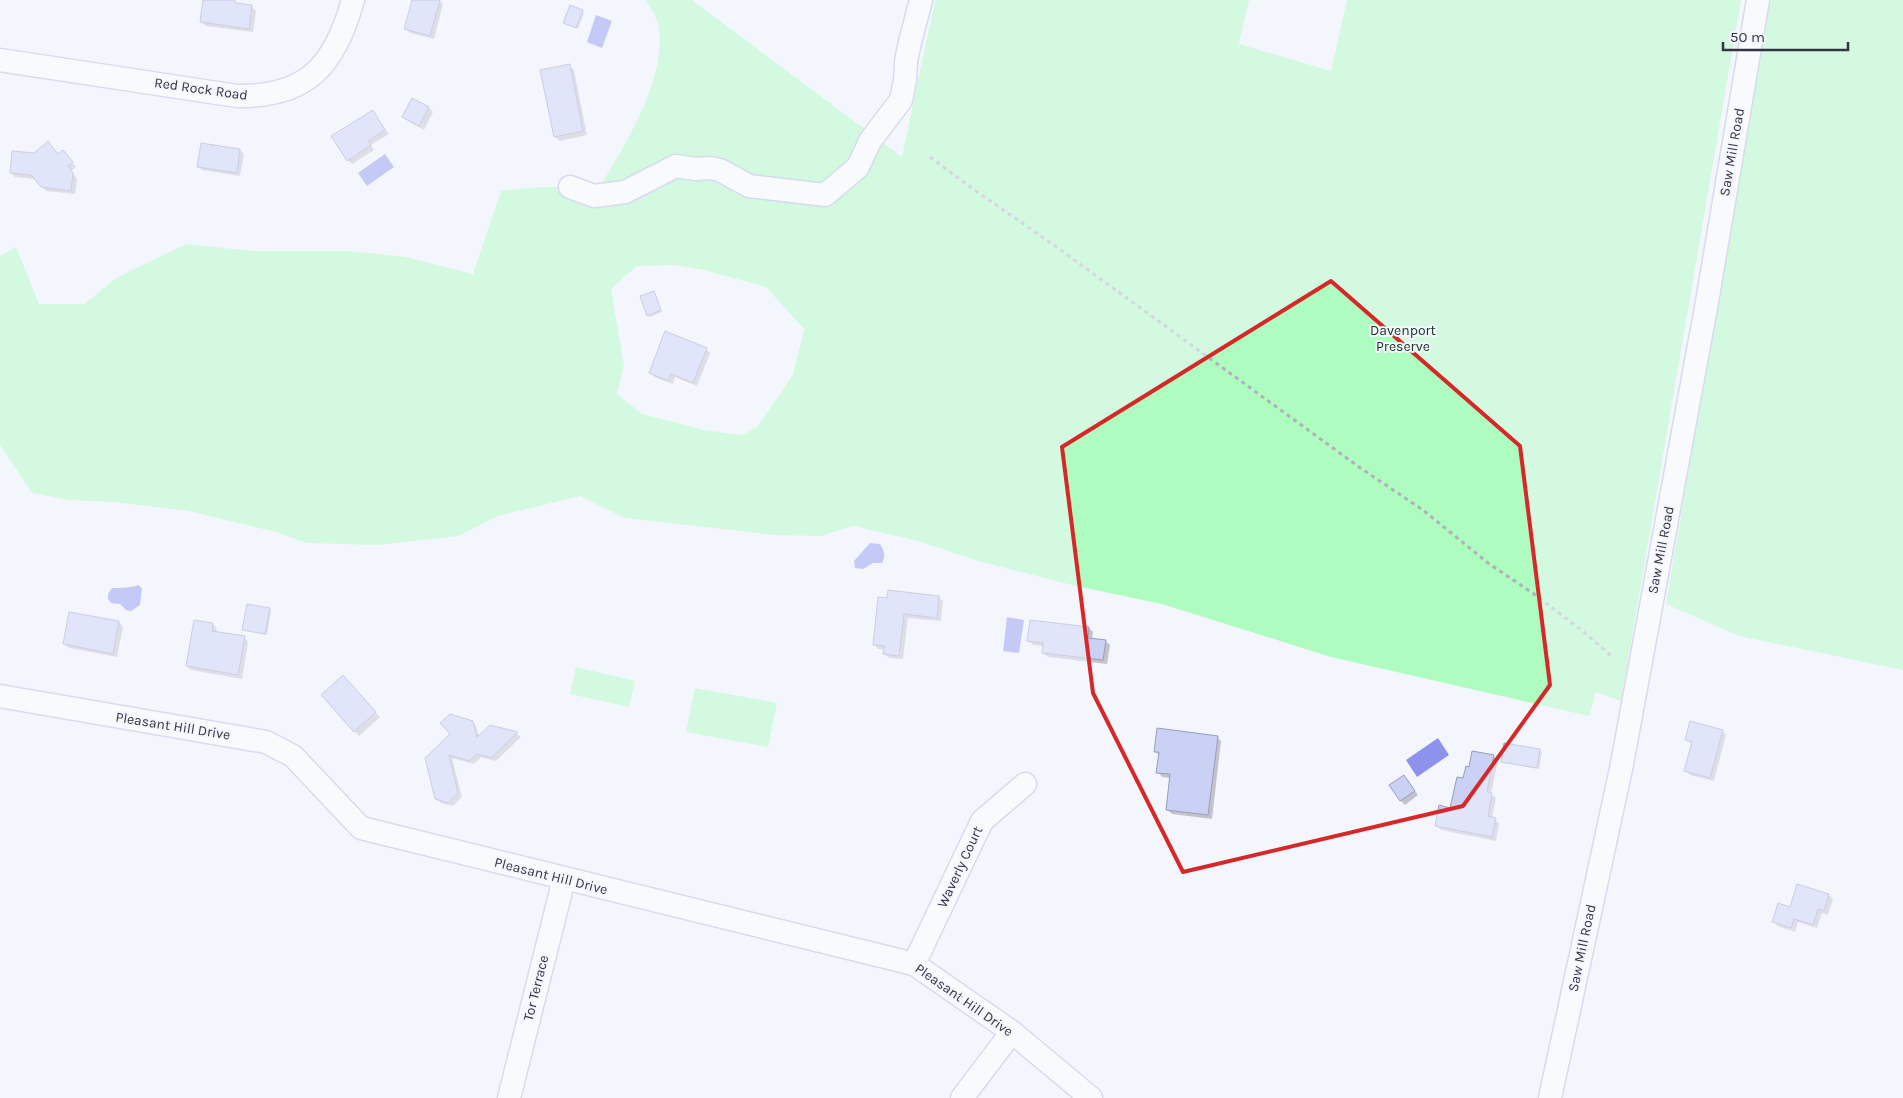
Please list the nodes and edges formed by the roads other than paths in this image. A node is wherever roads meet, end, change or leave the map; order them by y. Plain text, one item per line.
1 (353, 0) edge
2 (921, 0) edge
3 (1758, 0) edge
4 (0, 60) edge
5 (570, 187) dead end
6 (0, 696) edge
7 (1025, 784) dead end
8 (564, 879) junction
9 (914, 964) junction
10 (1012, 1032) junction
11 (509, 1098) edge
12 (962, 1098) edge
13 (1091, 1098) edge
14 (1550, 1098) edge

1 - 4 street, Red Rock Road
2 - 5 street
3 - 14 street, Saw Mill Road
6 - 8 street, Pleasant Hill Drive
7 - 9 street, Waverly Court
8 - 9 street, Pleasant Hill Drive
8 - 11 street, Tor Terrace
9 - 10 street, Pleasant Hill Drive
10 - 12 street
10 - 13 street, Pleasant Hill Drive

